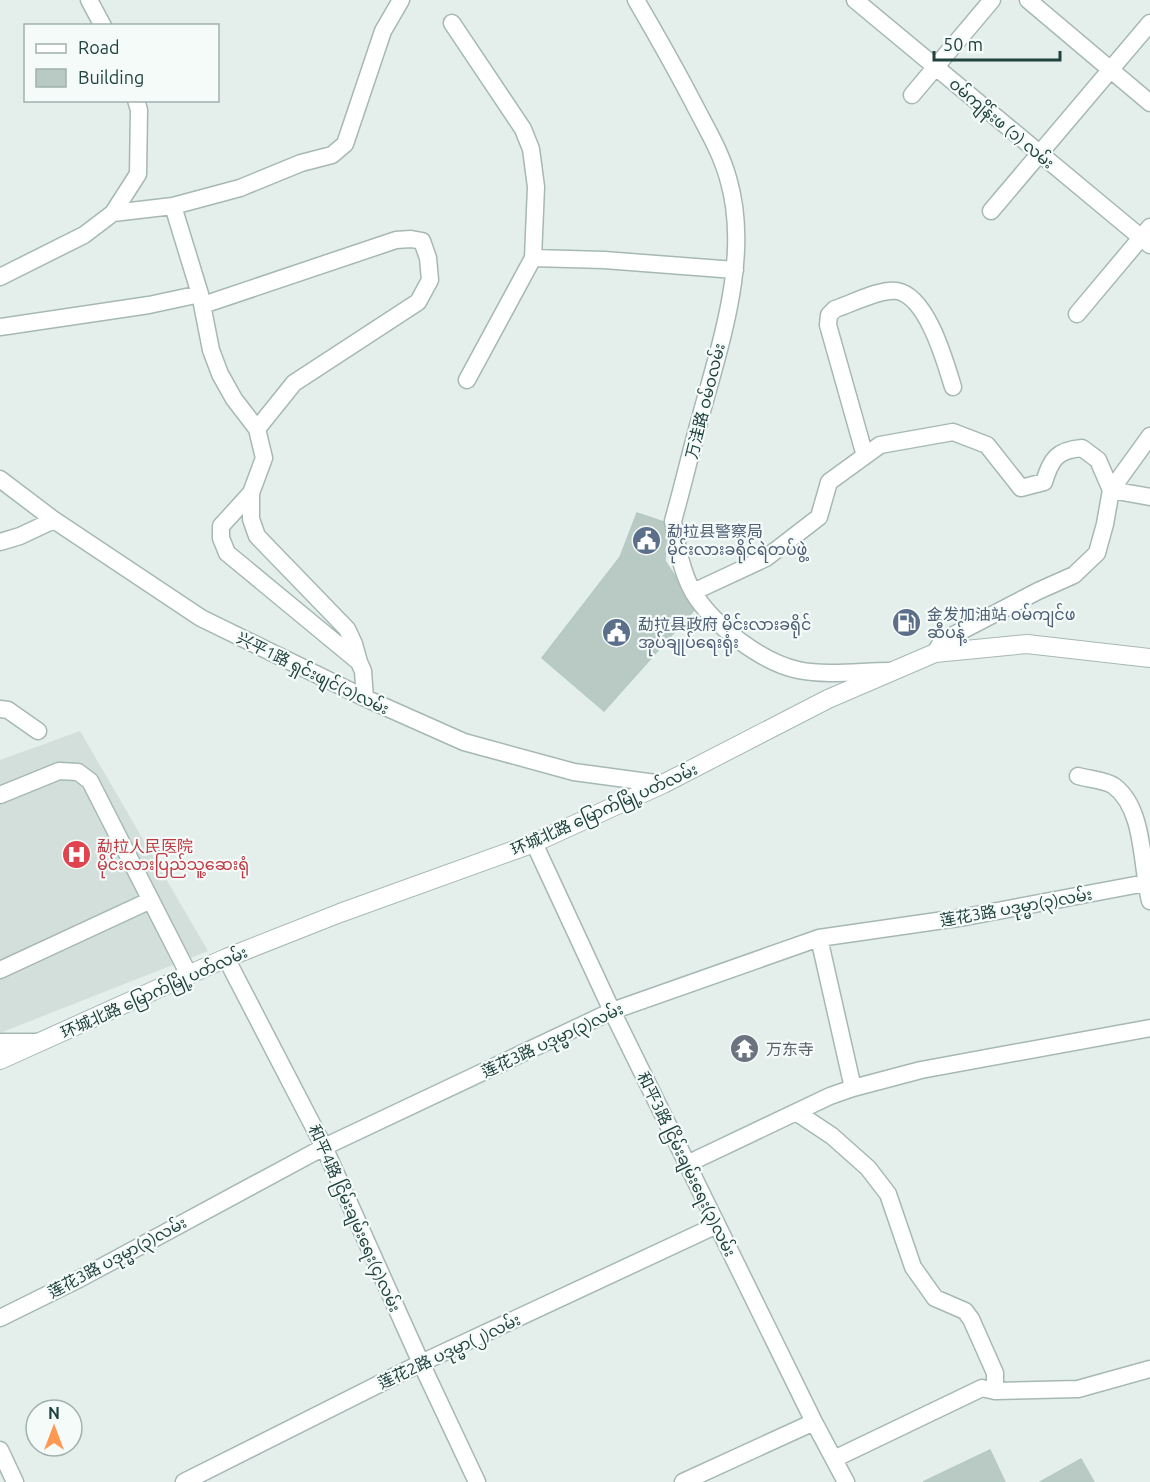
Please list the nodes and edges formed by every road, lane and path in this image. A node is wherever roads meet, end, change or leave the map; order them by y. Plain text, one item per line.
1 (89, 0) edge
2 (401, 0) edge
3 (636, 0) edge
4 (855, 0) edge
5 (992, 0) edge
6 (1028, 0) edge
7 (453, 22) dead end
8 (1150, 23) edge
9 (102, 24) edge
10 (936, 68) junction
11 (1111, 69) junction
12 (912, 95) dead end
13 (137, 102) edge
14 (1150, 103) edge
15 (1040, 154) junction
16 (172, 206) junction
17 (991, 212) dead end
18 (113, 213) junction
19 (1147, 237) edge
20 (533, 258) junction
21 (735, 270) junction
22 (0, 277) edge
23 (201, 299) junction
24 (1077, 314) dead end
25 (0, 327) edge
26 (467, 380) dead end
27 (953, 387) dead end
28 (257, 429) junction
29 (1150, 436) edge
30 (866, 456) junction
31 (0, 478) edge
32 (1111, 490) junction
33 (251, 493) junction
34 (1150, 496) edge
35 (54, 520) junction
36 (0, 542) edge
37 (693, 592) junction
38 (935, 653) junction
39 (1150, 658) edge
40 (359, 662) junction
41 (894, 671) junction
42 (364, 698) junction
43 (0, 709) edge
44 (38, 731) dead end
45 (1078, 776) dead end
46 (663, 784) junction
47 (0, 795) edge
48 (534, 843) junction
49 (1146, 883) junction
50 (151, 900) junction
51 (1150, 901) edge
52 (819, 938) junction
53 (226, 958) junction
54 (0, 970) edge
55 (189, 975) junction
56 (612, 1011) junction
57 (1150, 1028) edge
58 (0, 1042) edge
59 (40, 1042) junction
60 (0, 1060) edge
61 (853, 1088) junction
62 (796, 1112) junction
63 (324, 1147) junction
64 (687, 1164) junction
65 (717, 1226) junction
66 (0, 1318) edge
67 (421, 1363) junction
68 (1150, 1369) edge
69 (995, 1391) junction
70 (814, 1422) junction
71 (0, 1450) edge
72 (834, 1458) junction
73 (209, 1476) edge
74 (15, 1482) edge
75 (184, 1482) edge
76 (477, 1482) edge
77 (683, 1482) edge
78 (846, 1482) edge

1 - 9 street
2 - 16 street
3 - 21 street, 万洼路 ဝမ်ဝလမ်း
4 - 10 street, ဝမ်ကျိန်းဖ (၁) လမ်း
5 - 10 street
6 - 11 street
7 - 20 street
8 - 11 street
10 - 12 street
10 - 15 street, ဝမ်ကျိန်းဖ (၁) လမ်း
11 - 14 street
11 - 15 street
13 - 18 street
15 - 17 street
15 - 19 street, ဝမ်ကျိန်းဖ (၁) လမ်း
16 - 18 street
16 - 23 street
18 - 22 street
19 - 24 street
20 - 21 street
20 - 26 street
21 - 37 street, 万洼路 ဝမ်ဝလမ်း
23 - 25 street
23 - 28 street
23 - 28 street
27 - 30 street
28 - 33 street
29 - 32 street
30 - 32 street
30 - 37 street
31 - 35 street, 兴平1路 ရှင်းဖျင်(၁)လမ်း
32 - 34 street
32 - 38 street
33 - 40 street
33 - 40 street
35 - 36 street
35 - 42 street, 兴平1路 ရှင်းဖျင်(၁)လမ်း
37 - 41 street, 万洼路 ဝမ်ဝလမ်း
38 - 39 street, 环城北路 မြောက်မြို့ပတ်လမ်း
38 - 41 street, 环城北路 မြောက်မြို့ပတ်လမ်း
40 - 42 street
41 - 46 street, 环城北路 မြောက်မြို့ပတ်လမ်း
42 - 46 street, 兴平1路 ရှင်းဖျင်(၁)လမ်း
43 - 44 street
45 - 49 street
46 - 48 street, 环城北路 မြောက်မြို့ပတ်လမ်း
47 - 50 street
48 - 53 street, 环城北路 မြောက်မြို့ပတ်လမ်း
48 - 56 street, 和平3路 ငြိမ်းချမ်းရေး(၃)လမ်း
49 - 51 street
49 - 52 street, 莲花3路 ပဒုမ္မာ(၃)လမ်း
50 - 54 street
50 - 55 street
52 - 56 street, 莲花3路 ပဒုမ္မာ(၃)လမ်း
52 - 61 street
53 - 55 street, 环城北路 မြောက်မြို့ပတ်လမ်း
53 - 63 street, 和平4路 ငြိမ်းချမ်းရေး(၄)လမ်း
55 - 59 street, 环城北路 မြောက်မြို့ပတ်လမ်း
56 - 63 street, 莲花3路 ပဒုမ္မာ(၃)လမ်း
56 - 64 street, 和平3路 ငြိမ်းချမ်းရေး(၃)လမ်း
57 - 61 street
58 - 59 street
59 - 60 street, 环城北路 မြောက်မြို့ပတ်လမ်း
61 - 62 street
62 - 64 street
62 - 69 street
63 - 66 street, 莲花3路 ပဒုမ္မာ(၃)လမ်း
63 - 67 street, 和平4路 ငြိမ်းချမ်းရေး(၄)လမ်း
64 - 65 street, 和平3路 ငြိမ်းချမ်းရေး(၃)လမ်း
65 - 67 street, 莲花2路 ပဒုမ္မာ(၂)လမ်း
65 - 70 street, 和平3路 ငြိမ်းချမ်းရေး(၃)လမ်း
67 - 73 street, 莲花2路 ပဒုမ္မာ(၂)လမ်း
67 - 76 street, 和平4路 ငြိမ်းချမ်းရေး(၄)လမ်း
68 - 69 street
69 - 72 street
70 - 72 street, 和平3路 ငြိမ်းချမ်းရေး(၃)လမ်း
70 - 77 street
71 - 74 street
72 - 78 street, 和平3路 ငြိမ်းချမ်းရေး(၃)လမ်း
73 - 75 street, 莲花2路 ပဒုမ္မာ(၂)လမ်း

